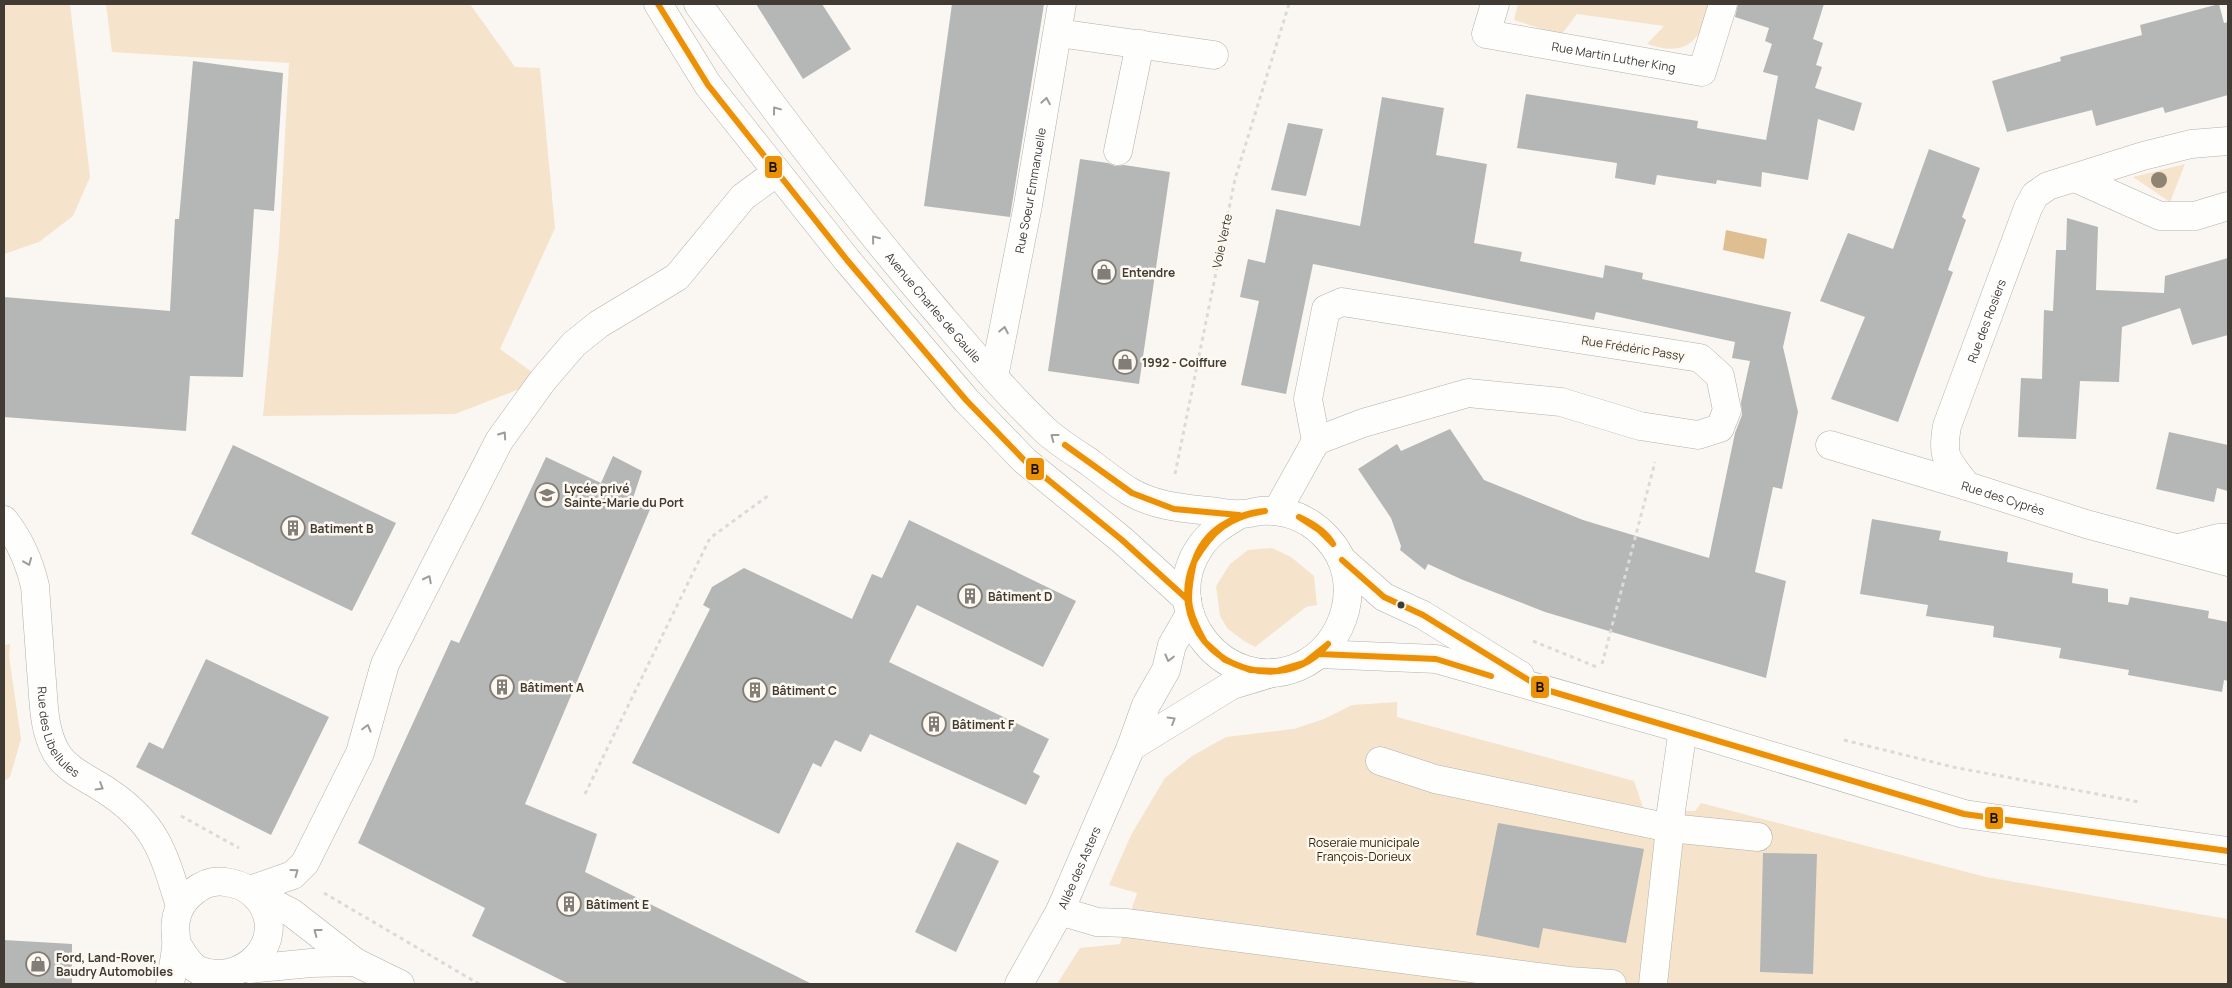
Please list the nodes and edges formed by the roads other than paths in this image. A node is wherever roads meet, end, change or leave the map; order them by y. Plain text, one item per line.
1 (658, 4) edge
2 (698, 4) edge
3 (1062, 4) edge
4 (1495, 4) edge
5 (1723, 4) edge
6 (1058, 33) junction
7 (1140, 44) junction
8 (1214, 55) dead end
9 (2228, 141) edge
10 (1118, 151) dead end
11 (777, 172) junction
12 (2075, 178) junction
13 (2228, 206) edge
14 (994, 377) junction
15 (1316, 440) junction
16 (1830, 445) dead end
17 (1967, 486) junction
18 (1277, 510) junction
19 (1239, 515) junction
20 (4, 520) edge
21 (2228, 538) edge
22 (2177, 548) junction
23 (1342, 560) junction
24 (2228, 562) edge
25 (1188, 607) junction
26 (1319, 654) junction
27 (1272, 673) junction
28 (1543, 689) junction
29 (1683, 729) junction
30 (1131, 747) junction
31 (1380, 761) dead end
32 (1670, 828) junction
33 (1758, 837) dead end
34 (2228, 851) edge
35 (253, 892) junction
36 (180, 906) junction
37 (1060, 911) junction
38 (177, 944) junction
39 (355, 962) junction
40 (236, 976) edge
41 (1504, 978) edge
42 (170, 984) edge
43 (400, 984) edge
44 (1019, 984) edge
45 (1612, 984) edge
46 (1653, 984) edge

1 - 11 street
14 -> 2 street, Avenue Charles de Gaulle
3 - 6 street, Rue Soeur Emmanuelle
4 - 5 street, Rue Martin Luther King
6 - 7 street
14 -> 6 street, Rue Soeur Emmanuelle
7 - 8 street
7 - 10 street
9 - 12 street, Rue des Rosiers
11 - 25 street
35 -> 11 street
12 - 13 street
12 - 17 street, Rue des Rosiers
19 -> 14 street, Avenue Charles de Gaulle
15 - 15 street, Rue Frédéric Passy
15 - 18 street
16 - 17 street, Rue des Cyprès
17 - 22 street, Rue des Cyprès
18 - 19 street
18 - 23 street
19 - 25 street
20 -> 36 street, Rue des Libellules
21 - 22 street, Rue des Cyprès
22 - 24 street, Rue des Cyprès
23 - 26 street
23 - 28 street
25 - 27 street
25 -> 30 street, Allée des Asters
26 - 27 street
26 - 28 street
30 -> 27 street
28 - 29 street
29 - 32 street
29 - 34 street
30 - 37 street, Allée des Asters
31 - 32 street
32 - 33 street
32 - 46 street
35 - 36 street
39 -> 35 street
35 - 40 street
36 - 38 street
37 - 41 street
37 - 44 street, Allée des Asters
38 - 40 street
38 - 42 street
39 - 40 street
39 - 43 street
41 - 45 street

